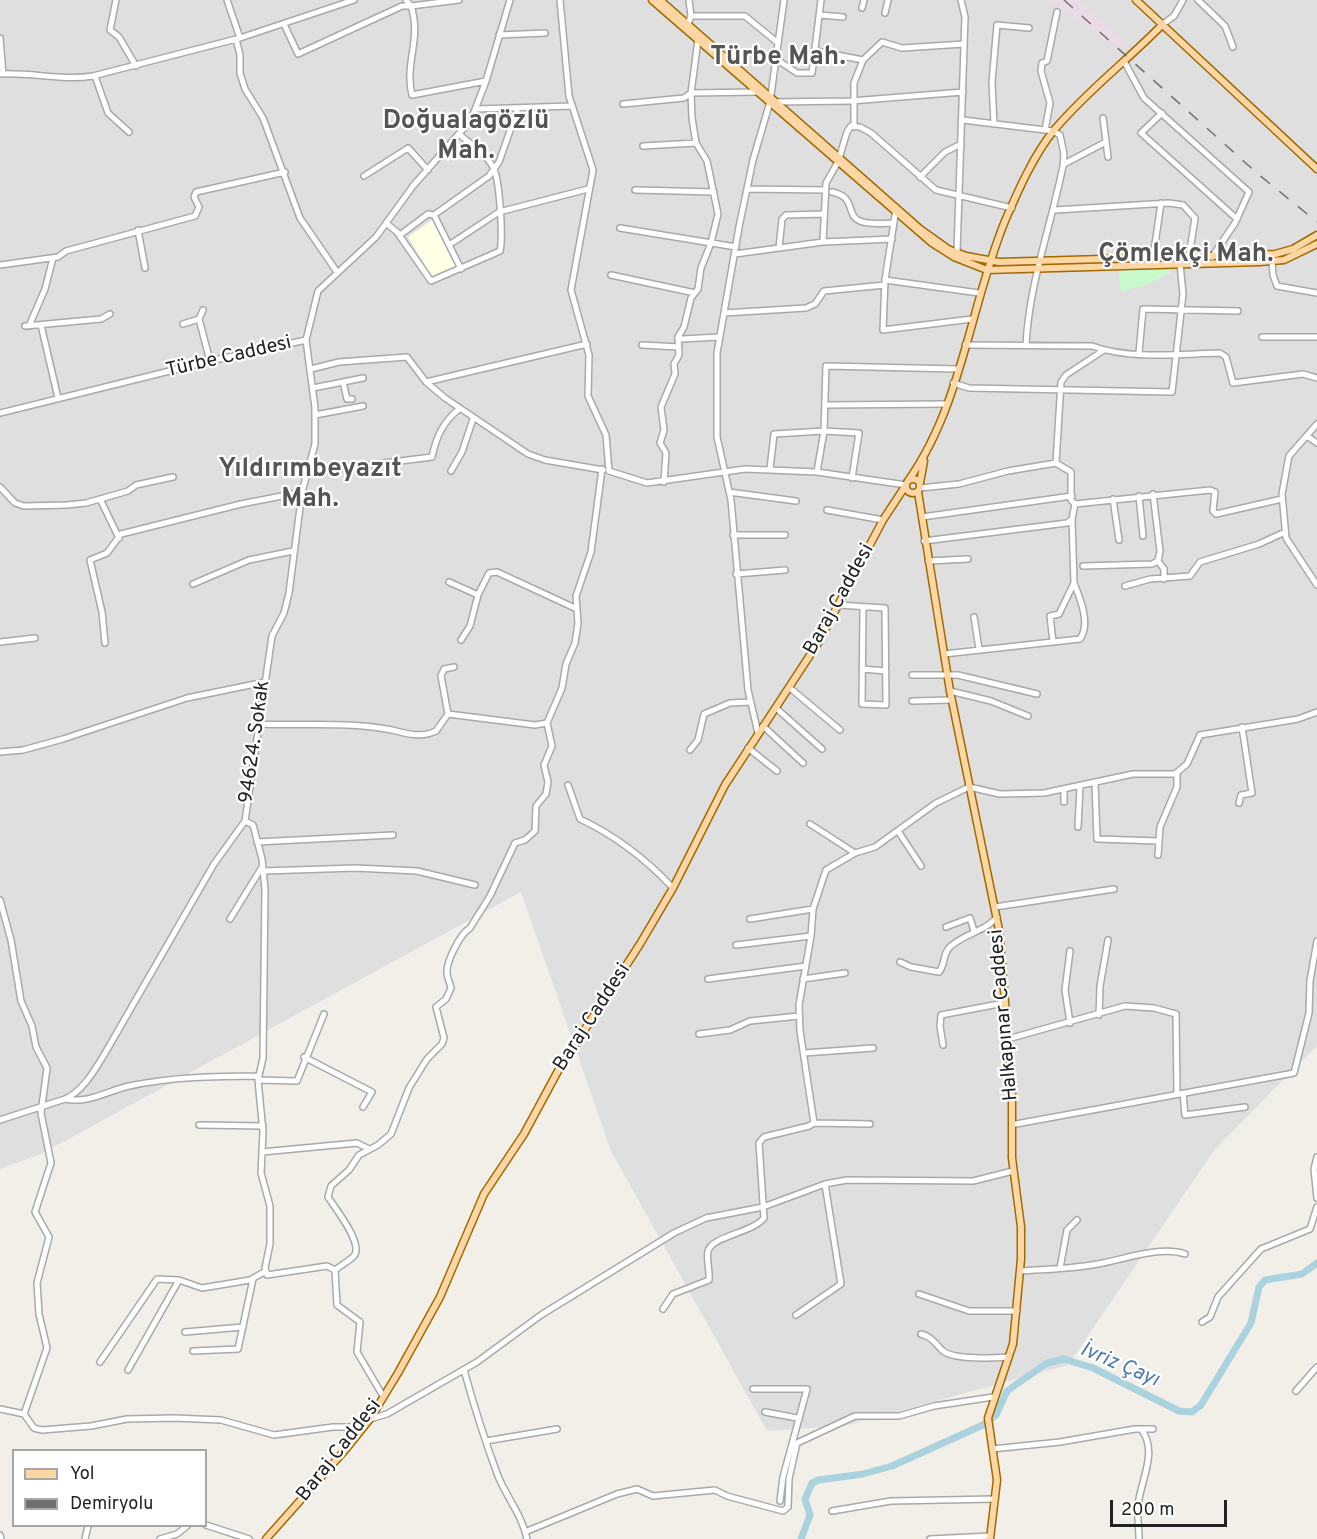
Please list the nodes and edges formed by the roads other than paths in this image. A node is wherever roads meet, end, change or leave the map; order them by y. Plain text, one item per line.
1 (116, 0) edge
2 (227, 0) edge
3 (354, 0) edge
4 (406, 0) edge
5 (459, 0) edge
6 (510, 0) edge
7 (560, 0) edge
8 (652, 0) edge
9 (660, 0) edge
10 (689, 0) edge
11 (784, 0) edge
12 (821, 0) edge
13 (864, 0) edge
14 (888, 0) edge
15 (961, 0) edge
16 (1136, 0) edge
17 (1183, 0) edge
18 (1198, 0) edge
19 (411, 6) junction
20 (862, 8) dead end
21 (1057, 12) dead end
22 (885, 13) dead end
23 (820, 15) junction
24 (691, 16) junction
25 (843, 17) dead end
26 (284, 24) junction
27 (688, 24) junction
28 (1164, 24) junction
29 (1029, 28) dead end
30 (545, 33) dead end
31 (499, 35) junction
32 (0, 38) edge
33 (238, 39) junction
34 (698, 40) junction
35 (778, 43) junction
36 (964, 44) junction
37 (1233, 47) dead end
38 (816, 51) junction
39 (776, 59) junction
40 (863, 60) junction
41 (1125, 63) junction
42 (136, 66) junction
43 (1, 74) edge
44 (95, 76) junction
45 (486, 81) junction
46 (758, 92) junction
47 (963, 92) junction
48 (691, 93) junction
49 (772, 100) junction
50 (853, 101) junction
51 (623, 104) dead end
52 (572, 106) junction
53 (518, 108) junction
54 (477, 109) junction
55 (1162, 113) junction
56 (1104, 118) dead end
57 (963, 120) junction
58 (994, 124) junction
59 (854, 126) junction
60 (1045, 130) junction
61 (1053, 131) junction
62 (129, 132) dead end
63 (460, 135) junction
64 (1106, 142) junction
65 (696, 143) junction
66 (961, 144) junction
67 (644, 146) dead end
68 (1108, 157) dead end
69 (839, 160) junction
70 (1064, 164) junction
71 (1317, 167) edge
72 (494, 168) junction
73 (428, 170) junction
74 (285, 172) junction
75 (364, 176) dead end
76 (920, 177) junction
77 (588, 189) junction
78 (747, 189) junction
79 (634, 190) dead end
80 (829, 191) junction
81 (714, 192) junction
82 (958, 195) junction
83 (1161, 203) junction
84 (1012, 208) junction
85 (896, 210) junction
86 (1055, 210) junction
87 (499, 212) junction
88 (824, 214) junction
89 (434, 215) junction
90 (1237, 219) junction
91 (386, 223) junction
92 (894, 223) junction
93 (620, 228) dead end
94 (138, 230) junction
95 (400, 235) junction
96 (1317, 235) edge
97 (892, 238) junction
98 (823, 242) junction
99 (711, 243) junction
100 (1317, 244) edge
101 (449, 245) junction
102 (779, 248) junction
103 (735, 251) junction
104 (957, 252) junction
105 (1189, 257) junction
106 (1212, 257) junction
107 (52, 258) junction
108 (1153, 258) junction
109 (991, 260) junction
110 (1272, 261) junction
111 (1041, 264) junction
112 (1180, 264) junction
113 (0, 265) edge
114 (144, 268) dead end
115 (461, 269) junction
116 (987, 270) junction
117 (337, 272) junction
118 (611, 274) dead end
119 (885, 283) junction
120 (695, 293) junction
121 (979, 293) junction
122 (1317, 293) edge
123 (202, 310) dead end
124 (1180, 310) junction
125 (1238, 310) dead end
126 (724, 313) junction
127 (110, 314) dead end
128 (199, 319) junction
129 (972, 319) junction
130 (183, 324) dead end
131 (41, 325) junction
132 (678, 336) junction
133 (1317, 336) edge
134 (718, 337) junction
135 (1262, 337) dead end
136 (306, 340) junction
137 (586, 344) junction
138 (642, 345) dead end
139 (965, 345) junction
140 (1026, 345) junction
141 (679, 347) junction
142 (1104, 350) junction
143 (1139, 353) junction
144 (1176, 354) junction
145 (210, 361) junction
146 (310, 369) junction
147 (957, 369) junction
148 (363, 378) dead end
149 (1317, 378) edge
150 (343, 382) junction
151 (426, 382) junction
152 (953, 383) junction
153 (313, 388) junction
154 (1059, 390) junction
155 (58, 398) junction
156 (352, 399) dead end
157 (947, 404) junction
158 (826, 405) junction
159 (363, 406) dead end
160 (459, 409) junction
161 (0, 413) edge
162 (315, 415) junction
163 (474, 419) junction
164 (1317, 424) edge
165 (824, 431) junction
166 (1307, 436) junction
167 (1317, 443) edge
168 (925, 457) junction
169 (1056, 463) junction
170 (602, 469) junction
171 (770, 469) junction
172 (723, 470) junction
173 (451, 471) dead end
174 (609, 471) junction
175 (817, 472) junction
176 (305, 473) junction
177 (173, 477) dead end
178 (852, 478) junction
179 (664, 482) junction
180 (907, 483) junction
181 (0, 486) edge
182 (920, 488) junction
183 (302, 492) junction
184 (729, 492) junction
185 (1153, 494) junction
186 (1072, 496) junction
187 (1139, 496) junction
188 (100, 499) junction
189 (1113, 499) junction
190 (1282, 499) junction
191 (796, 501) dead end
192 (1075, 504) junction
193 (826, 510) dead end
194 (922, 517) junction
195 (1072, 519) junction
196 (883, 520) junction
197 (1285, 532) junction
198 (733, 535) junction
199 (785, 535) dead end
200 (1143, 536) dead end
201 (119, 538) junction
202 (1119, 540) dead end
203 (924, 541) junction
204 (293, 551) junction
205 (968, 559) dead end
206 (928, 561) junction
207 (1158, 561) junction
208 (1083, 566) dead end
209 (785, 570) dead end
210 (736, 574) junction
211 (1164, 579) junction
212 (449, 582) dead end
213 (1074, 583) junction
214 (193, 584) dead end
215 (1317, 585) edge
216 (1125, 586) dead end
217 (478, 595) junction
218 (838, 605) junction
219 (863, 608) junction
220 (577, 609) junction
221 (974, 617) dead end
222 (35, 638) dead end
223 (461, 640) dead end
224 (0, 642) edge
225 (1053, 642) junction
226 (105, 643) dead end
227 (979, 649) junction
228 (944, 654) junction
229 (454, 667) dead end
230 (862, 669) junction
231 (886, 670) junction
232 (947, 673) junction
233 (912, 675) dead end
234 (265, 682) junction
235 (790, 688) junction
236 (950, 691) junction
237 (1037, 694) dead end
238 (952, 700) junction
239 (912, 701) dead end
240 (750, 702) junction
241 (776, 708) junction
242 (1317, 712) edge
243 (448, 714) junction
244 (1028, 716) dead end
245 (258, 723) junction
246 (547, 723) junction
247 (763, 726) junction
248 (1242, 727) junction
249 (840, 730) dead end
250 (758, 733) junction
251 (748, 748) junction
252 (822, 749) dead end
253 (690, 750) dead end
254 (0, 752) edge
255 (803, 763) dead end
256 (777, 771) dead end
257 (1178, 773) junction
258 (1095, 783) junction
259 (568, 785) dead end
260 (1080, 786) junction
261 (969, 787) junction
262 (1064, 789) junction
263 (1064, 802) dead end
264 (1239, 803) dead end
265 (245, 821) junction
266 (810, 824) dead end
267 (1078, 827) dead end
268 (898, 831) junction
269 (393, 835) dead end
270 (1159, 841) junction
271 (257, 842) junction
272 (855, 854) junction
273 (1158, 855) dead end
274 (921, 866) dead end
275 (263, 868) junction
276 (475, 885) dead end
277 (673, 888) junction
278 (1114, 890) dead end
279 (0, 900) edge
280 (995, 907) junction
281 (813, 909) junction
282 (996, 917) junction
283 (230, 919) dead end
284 (750, 919) dead end
285 (946, 927) dead end
286 (974, 931) junction
287 (811, 936) junction
288 (1108, 940) dead end
289 (1317, 941) edge
290 (736, 945) dead end
291 (1070, 951) dead end
292 (900, 962) dead end
293 (806, 966) junction
294 (845, 973) dead end
295 (708, 979) dead end
296 (803, 979) junction
297 (1004, 1003) junction
298 (324, 1014) dead end
299 (1099, 1015) junction
300 (799, 1016) junction
301 (1070, 1023) junction
302 (699, 1034) dead end
303 (1008, 1039) junction
304 (943, 1045) dead end
305 (873, 1047) dead end
306 (804, 1053) junction
307 (304, 1057) junction
308 (259, 1078) junction
309 (1180, 1094) junction
310 (65, 1099) junction
311 (41, 1107) junction
312 (363, 1107) dead end
313 (1245, 1107) dead end
314 (0, 1120) edge
315 (813, 1123) junction
316 (870, 1124) dead end
317 (1016, 1124) dead end
318 (199, 1125) dead end
319 (262, 1126) junction
320 (369, 1149) junction
321 (262, 1152) junction
322 (1317, 1157) edge
323 (1013, 1171) junction
324 (825, 1184) junction
325 (1317, 1198) edge
326 (764, 1207) junction
327 (1317, 1207) edge
328 (1077, 1220) dead end
329 (1185, 1254) dead end
330 (1060, 1268) junction
331 (335, 1270) junction
332 (266, 1271) junction
333 (1020, 1271) junction
334 (253, 1279) junction
335 (179, 1280) junction
336 (919, 1294) dead end
337 (663, 1309) dead end
338 (1017, 1311) junction
339 (796, 1315) dead end
340 (1202, 1322) dead end
341 (243, 1327) junction
342 (185, 1332) dead end
343 (921, 1334) dead end
344 (194, 1352) dead end
345 (1009, 1357) junction
346 (100, 1362) dead end
347 (1317, 1367) edge
348 (128, 1370) dead end
349 (464, 1370) junction
350 (753, 1389) dead end
351 (1296, 1391) dead end
352 (383, 1396) junction
353 (993, 1398) junction
354 (0, 1409) edge
355 (765, 1412) dead end
356 (24, 1414) junction
357 (797, 1418) junction
358 (370, 1419) junction
359 (364, 1427) junction
360 (557, 1429) dead end
361 (1141, 1429) junction
362 (1153, 1429) dead end
363 (486, 1441) junction
364 (794, 1442) junction
365 (992, 1449) junction
366 (995, 1499) junction
367 (780, 1501) dead end
368 (832, 1511) dead end
369 (207, 1526) edge
370 (186, 1527) edge
371 (525, 1532) junction
372 (990, 1537) edge
373 (160, 1539) edge
374 (249, 1539) edge
375 (266, 1539) edge
376 (527, 1539) edge
377 (930, 1539) edge
378 (1139, 1539) edge

1 - 42 street
2 - 33 street
3 - 26 street
4 - 19 street
5 - 19 street
6 - 31 street, Türbe Caddesi
7 - 52 street
8 - 34 main road
9 - 27 main road
10 - 24 street
11 - 35 street
12 - 23 street
13 - 20 street
14 - 22 street
15 - 36 street
16 - 28 main road
17 - 28 street
18 - 37 street
19 - 26 street
19 - 45 street
21 - 60 street
23 - 25 street
23 - 38 street
24 - 27 street
24 - 35 street
26 - 33 street
27 - 49 main road
28 - 41 main road
28 - 71 main road
29 - 58 street
30 - 31 street
31 - 45 street, Türbe Caddesi
32 - 43 street
33 - 42 street
33 - 74 street
34 - 46 main road
34 - 48 street
35 - 39 street
36 - 40 street
36 - 47 street
38 - 39 street
38 - 40 street
39 - 49 street
40 - 50 street
41 - 55 street
41 - 61 main road
42 - 44 street
43 - 44 street
44 - 62 street
45 - 54 street, Türbe Caddesi
46 - 48 street
46 - 49 main road
47 - 50 street
47 - 57 street
48 - 51 street
48 - 65 street
49 - 50 street
49 - 69 main road
49 - 78 street
50 - 59 street
52 - 53 street
52 - 77 street
53 - 54 street
53 - 72 street
54 - 63 street, Türbe Caddesi
55 - 90 street
55 - 90 street
56 - 64 street
57 - 58 street
57 - 66 street
58 - 60 street
59 - 69 street
59 - 76 street
60 - 61 street
61 - 70 street
61 - 84 main road
63 - 72 street
63 - 73 street, Türbe Caddesi
64 - 68 street
64 - 70 street
65 - 67 street
65 - 81 street
66 - 76 street
66 - 82 street
69 - 80 street
69 - 85 main road
70 - 86 street
72 - 87 street
72 - 89 street
73 - 75 street
73 - 91 street, Türbe Caddesi
74 - 94 street
74 - 117 street
76 - 82 street
77 - 87 street
77 - 137 street
78 - 80 street
78 - 103 street
79 - 81 street
80 - 88 street
80 - 92 street
81 - 99 street
82 - 84 street
82 - 104 street
83 - 86 street
83 - 105 street
83 - 108 street
84 - 109 main road
85 - 92 street
85 - 104 main road
85 - 116 main road
86 - 111 street
87 - 101 street
87 - 115 street
88 - 98 street
88 - 102 street
89 - 95 street
89 - 101 street
90 - 106 street
91 - 95 street
91 - 117 street, Türbe Caddesi
92 - 97 street
93 - 99 street
94 - 107 street
94 - 114 street
95 - 115 street
96 - 106 main road
97 - 98 street
97 - 119 street
98 - 102 street
99 - 103 street
99 - 120 street
100 - 110 main road
101 - 115 street
102 - 103 street
103 - 126 street
104 - 109 main road
105 - 106 main road
105 - 108 main road
107 - 113 street
107 - 131 street
108 - 111 main road
109 - 111 main road
109 - 116 main road
110 - 112 main road
110 - 122 street
111 - 112 main road
111 - 116 main road
111 - 140 street
112 - 124 street
116 - 121 main road
117 - 136 street, Türbe Caddesi
118 - 120 street
119 - 121 street
119 - 126 street
119 - 129 street
120 - 132 street
121 - 129 main road
123 - 128 street
124 - 125 street
124 - 143 street
124 - 144 street
126 - 134 street
127 - 131 street
128 - 130 street
128 - 145 street
129 - 139 main road
131 - 155 street
132 - 134 street
132 - 141 street
133 - 135 street
134 - 172 street
136 - 145 street, Türbe Caddesi
136 - 146 street, 94624. Sokak
137 - 151 street
137 - 174 street
138 - 141 street
139 - 140 street
139 - 147 main road
140 - 142 street
141 - 179 street
142 - 143 street
142 - 154 street
143 - 144 street
144 - 149 street
144 - 154 street
145 - 155 street, Türbe Caddesi
146 - 151 street
146 - 153 street, 94624. Sokak
147 - 152 main road
147 - 158 street
148 - 150 street
150 - 153 street
150 - 156 street
151 - 160 street
152 - 154 street
152 - 157 main road
153 - 162 street, 94624. Sokak
154 - 169 street
155 - 161 street, Türbe Caddesi
157 - 158 street
157 - 168 main road
158 - 165 street
159 - 162 street
160 - 163 street
160 - 176 street
162 - 176 street, 94624. Sokak
163 - 170 street
163 - 173 street
164 - 166 street
165 - 171 street
165 - 175 street
165 - 178 street
166 - 167 street
166 - 190 street
168 - 180 main road, Baraj Caddesi
168 - 182 main road, Halkapınar Caddesi
169 - 182 street
169 - 186 street
170 - 174 street
170 - 220 street
171 - 172 street
171 - 175 street
172 - 179 street
172 - 184 street
174 - 179 street
175 - 178 street
176 - 183 street, 94624. Sokak
177 - 188 street
178 - 180 street
180 - 182 main road
180 - 182 main road
180 - 196 main road, Baraj Caddesi
181 - 188 street
182 - 194 main road, Halkapınar Caddesi
183 - 201 street
183 - 204 street, 94624. Sokak
184 - 191 street
184 - 198 street
185 - 187 street
185 - 190 street
185 - 207 street
186 - 192 street
186 - 194 street
187 - 189 street
187 - 200 street
188 - 201 street
189 - 192 street
189 - 202 street
190 - 197 street
192 - 195 street
193 - 196 street
194 - 203 main road, Halkapınar Caddesi
195 - 203 street
195 - 213 street
196 - 218 main road, Baraj Caddesi
197 - 211 street
197 - 215 street
198 - 199 street
198 - 210 street
201 - 226 street
203 - 206 main road, Halkapınar Caddesi
204 - 214 street
204 - 234 street, 94624. Sokak
205 - 206 street
206 - 228 main road, Halkapınar Caddesi
207 - 208 street
207 - 211 street
209 - 210 street
210 - 240 street
211 - 216 street
212 - 217 street
213 - 225 street
213 - 225 street
217 - 220 street
217 - 223 street
218 - 219 street
218 - 235 main road, Baraj Caddesi
219 - 230 street
219 - 231 street
220 - 246 street
221 - 227 street
222 - 224 street
225 - 227 street
227 - 228 street
228 - 232 main road, Halkapınar Caddesi
229 - 243 street
230 - 231 street
230 - 231 street
232 - 233 street
232 - 236 main road, Halkapınar Caddesi
232 - 237 street
234 - 245 street, 94624. Sokak
234 - 254 street
235 - 241 main road, Baraj Caddesi
235 - 249 street
236 - 238 main road, Halkapınar Caddesi
236 - 244 street
238 - 239 street
238 - 261 main road, Halkapınar Caddesi
240 - 250 street
240 - 253 street
241 - 247 main road, Baraj Caddesi
241 - 252 street
242 - 248 street
243 - 245 street
243 - 246 street
245 - 265 street, 94624. Sokak
246 - 320 street
247 - 250 main road, Baraj Caddesi
247 - 255 street
248 - 257 street
248 - 264 street
250 - 251 main road, Baraj Caddesi
251 - 256 street
251 - 277 main road, Baraj Caddesi
257 - 258 street
257 - 270 street
258 - 260 street
258 - 270 street
259 - 277 street
260 - 262 street
260 - 267 street
261 - 262 street
261 - 268 street
261 - 280 main road, Halkapınar Caddesi
262 - 263 street
265 - 271 street
265 - 310 street, 94624. Sokak
266 - 272 street
268 - 272 street
268 - 274 street
269 - 271 street
270 - 273 street
271 - 275 street
272 - 281 street
275 - 276 street
275 - 283 street
275 - 308 street
277 - 352 main road, Baraj Caddesi
278 - 280 street
279 - 311 street
280 - 282 main road, Halkapınar Caddesi
281 - 284 street
281 - 287 street
282 - 286 street
282 - 297 main road, Halkapınar Caddesi
285 - 286 street
286 - 292 street
287 - 290 street
287 - 293 street
288 - 299 street
289 - 309 street
291 - 301 street
293 - 295 street
293 - 296 street
294 - 296 street
296 - 300 street
297 - 303 main road, Halkapınar Caddesi
297 - 304 street
298 - 307 street
299 - 301 street
299 - 309 street
300 - 302 street
300 - 306 street
301 - 303 street
303 - 323 main road, Halkapınar Caddesi
305 - 306 street
306 - 315 street
307 - 308 street
307 - 312 street
308 - 310 street
308 - 319 street
309 - 313 street
309 - 317 street
310 - 311 street, 94624. Sokak
311 - 314 street, 94624. Sokak
311 - 356 street
315 - 316 street
315 - 326 street
318 - 319 street
319 - 321 street
320 - 321 street
320 - 331 street
321 - 332 street
322 - 325 street
323 - 324 street
323 - 333 main road, Halkapınar Caddesi
324 - 326 street
324 - 339 street
326 - 337 street
326 - 349 street
327 - 340 street
328 - 330 street
329 - 330 street
330 - 333 street
331 - 332 street
331 - 352 street
332 - 334 street
333 - 338 main road, Halkapınar Caddesi
334 - 335 street
334 - 341 street
335 - 346 street
335 - 348 street
336 - 338 street
338 - 345 main road, Halkapınar Caddesi
341 - 342 street
341 - 344 street
343 - 345 street
345 - 353 main road, Halkapınar Caddesi
347 - 351 street
349 - 358 street
349 - 363 street
350 - 357 street
352 - 358 main road, Baraj Caddesi
353 - 364 street
353 - 365 main road, Halkapınar Caddesi
354 - 356 street
355 - 357 street
356 - 359 street
357 - 364 street
358 - 359 main road, Baraj Caddesi
359 - 375 main road, Baraj Caddesi
360 - 363 street
361 - 362 street
361 - 365 street
361 - 378 street
363 - 371 street
364 - 367 street
364 - 371 street
365 - 366 main road, Halkapınar Caddesi
366 - 368 street
366 - 372 main road, Halkapınar Caddesi
369 - 374 street
370 - 373 street
371 - 376 street
372 - 377 street

